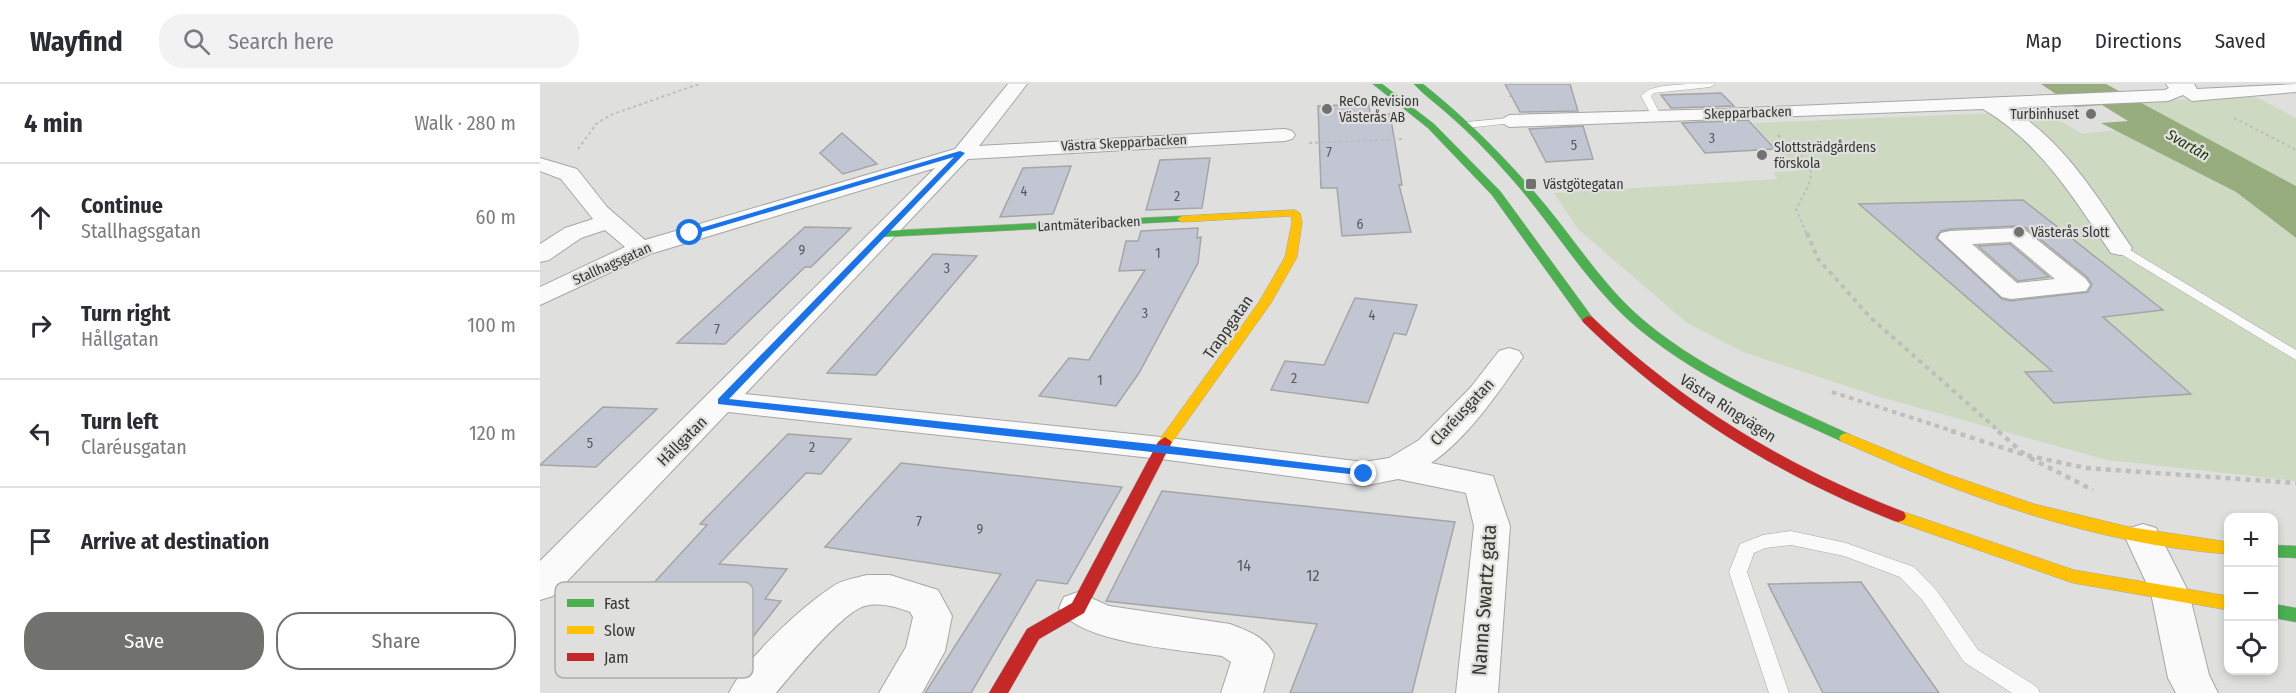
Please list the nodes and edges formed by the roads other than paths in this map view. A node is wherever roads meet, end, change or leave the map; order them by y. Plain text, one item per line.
1 (1018, 84) edge
2 (1377, 84) edge
3 (1418, 84) edge
4 (1710, 84) edge
5 (2179, 86) edge
6 (1959, 87) dead end
7 (2296, 87) edge
8 (1986, 102) junction
9 (1656, 116) junction
10 (1509, 121) joint
11 (1467, 126) junction
12 (1285, 135) road end
13 (962, 153) junction
14 (543, 165) edge
15 (1295, 213) joint
16 (609, 221) junction
17 (884, 234) junction
18 (2120, 248) joint
19 (640, 249) junction
20 (540, 255) edge
21 (540, 297) edge
22 (2296, 356) edge
23 (1509, 357) dead end
24 (721, 401) junction
25 (1161, 448) junction
26 (1398, 468) junction
27 (2143, 537) junction
28 (2224, 548) edge
29 (2278, 551) edge
30 (2296, 552) edge
31 (540, 585) edge
32 (2170, 593) junction
33 (2224, 602) edge
34 (1078, 608) junction
35 (2278, 612) edge
36 (2296, 615) edge
37 (750, 693) edge
38 (900, 693) edge
39 (998, 693) edge
40 (1242, 693) edge
41 (1477, 693) edge
42 (1779, 693) edge
43 (2030, 693) edge
44 (2197, 693) edge

1 - 13 street, Hållgatan
2 - 32 main road, Västra Ringvägen
3 - 11 main road, Västra Ringvägen
4 - 9 lane
5 - 7 street
5 - 8 street, Skepparbacken
6 - 8 street
8 - 9 street, Skepparbacken
8 - 18 street
9 - 10 street, Skepparbacken
10 - 11 lane
11 - 27 main road, Västra Ringvägen
12 - 13 street, Västra Skepparbacken
13 - 17 street, Hållgatan
13 - 19 street, Stallhagsgatan
14 - 16 street
15 - 17 main road, Lantmäteribacken
15 - 25 main road, Trappgatan
16 - 19 street
16 - 20 street
17 - 24 street, Hållgatan
18 - 22 lane
19 - 21 street, Stallhagsgatan
23 - 26 street, Claréusgatan
24 - 25 street, Claréusgatan
24 - 31 street, Hållgatan
25 - 26 street, Claréusgatan
25 - 34 main road
26 - 41 street, Nanna Swartz gata
27 - 28 main road, Västra Ringvägen
27 - 32 street
29 - 30 main road
32 - 33 main road, Västra Ringvägen
32 - 44 street
34 - 39 main road
34 - 40 street
35 - 36 main road
37 - 38 street
42 - 43 lane

